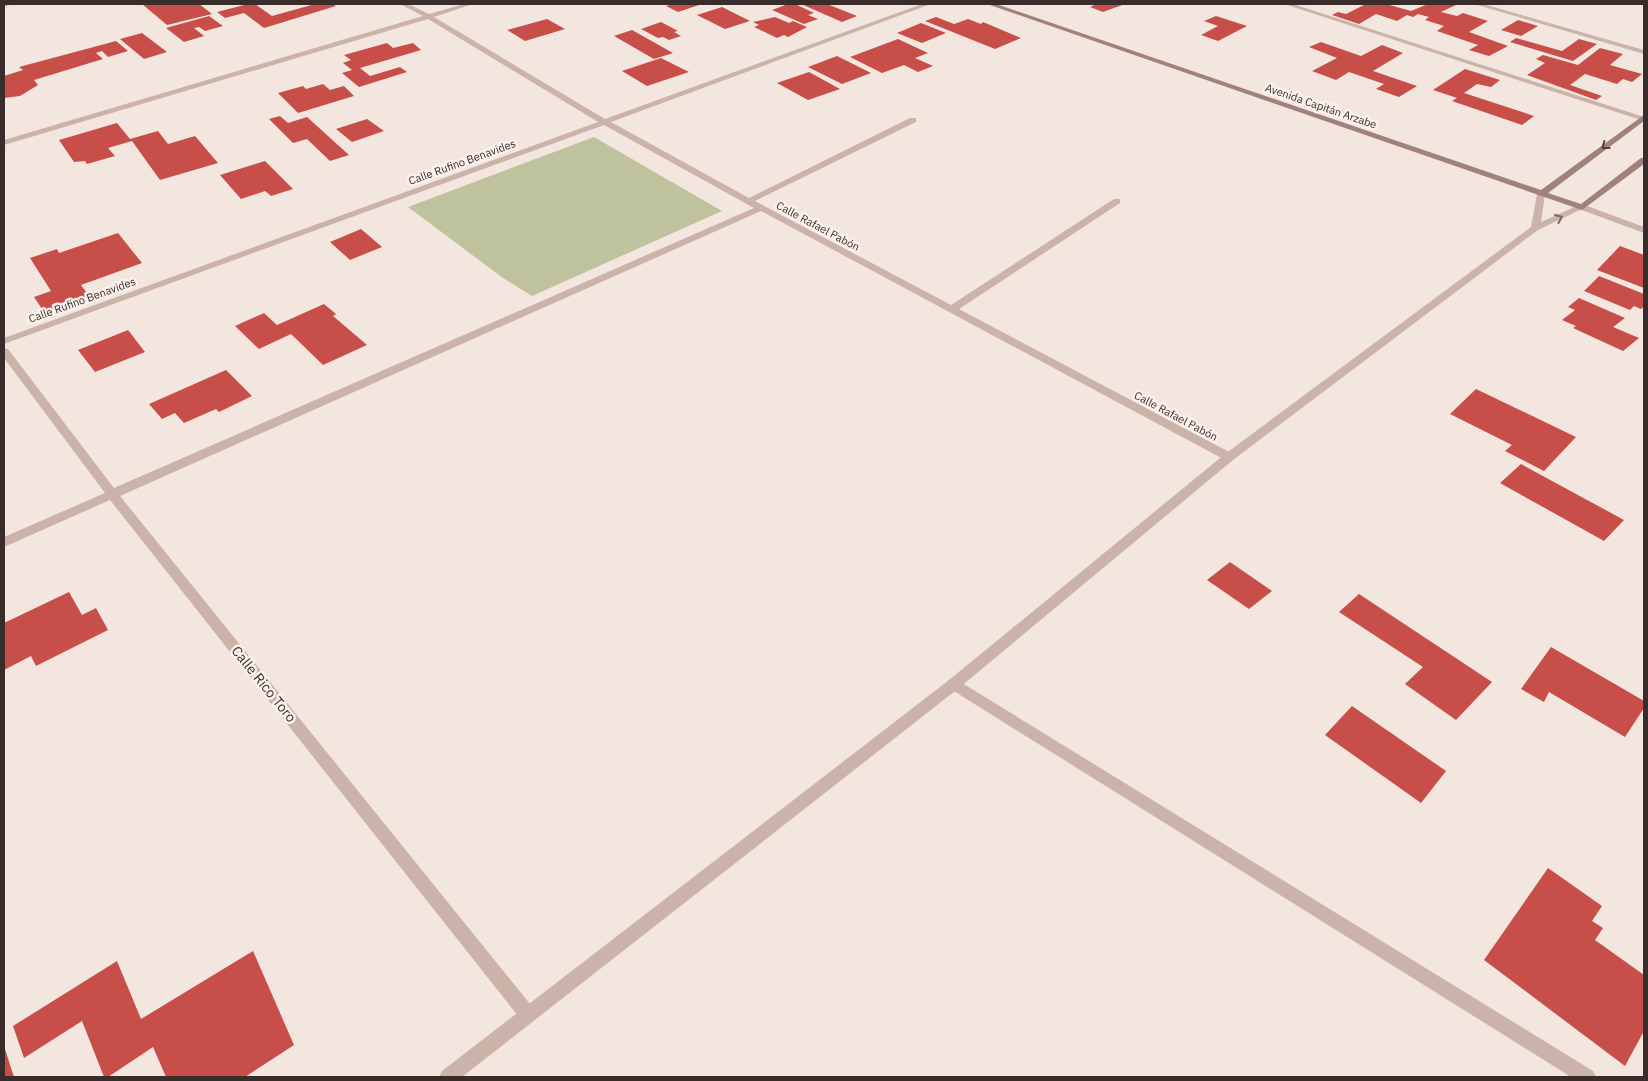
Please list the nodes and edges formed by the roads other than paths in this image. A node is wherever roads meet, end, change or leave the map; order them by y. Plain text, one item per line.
1 (10, 4) edge
2 (403, 4) edge
3 (470, 4) edge
4 (928, 4) edge
5 (990, 4) edge
6 (1288, 4) edge
7 (1477, 4) edge
8 (4, 5) edge
9 (428, 16) junction
10 (1644, 52) edge
11 (1644, 118) edge
12 (913, 120) dead end
13 (604, 122) junction
14 (4, 143) edge
15 (1644, 160) edge
16 (1541, 194) junction
17 (749, 201) junction
18 (1117, 201) dead end
19 (761, 208) junction
20 (1582, 208) junction
21 (1536, 228) junction
22 (1644, 230) edge
23 (952, 309) junction
24 (4, 341) edge
25 (4, 352) edge
26 (1229, 457) junction
27 (112, 494) junction
28 (4, 542) edge
29 (954, 684) junction
30 (528, 1015) junction
31 (448, 1077) edge
32 (1587, 1077) edge

1 - 8 street
2 - 9 street, Calle Rafael Pabón
3 - 9 street
4 - 13 street, Calle Rufino Benavides
5 - 16 main road, Avenida Capitán Arzabe
6 - 11 street
7 - 10 street
9 - 13 street, Calle Rafael Pabón
9 - 14 street
11 -> 16 main road
12 - 17 street
13 - 17 street, Calle Rafael Pabón
13 - 24 street, Calle Rufino Benavides
15 - 20 main road
16 - 20 main road, Avenida Capitán Arzabe
16 - 21 street
17 - 19 street, Calle Rafael Pabón
18 - 23 street
19 - 23 street, Calle Rafael Pabón
19 - 27 street
21 -> 20 street
20 - 22 street, Avenida Capitán Arzabe
21 - 26 street
23 - 26 street, Calle Rafael Pabón
25 - 27 street, Calle Rico Toro
26 - 29 street
27 - 28 street
27 - 30 street, Calle Rico Toro
29 - 30 street
29 - 32 street
30 - 31 street

